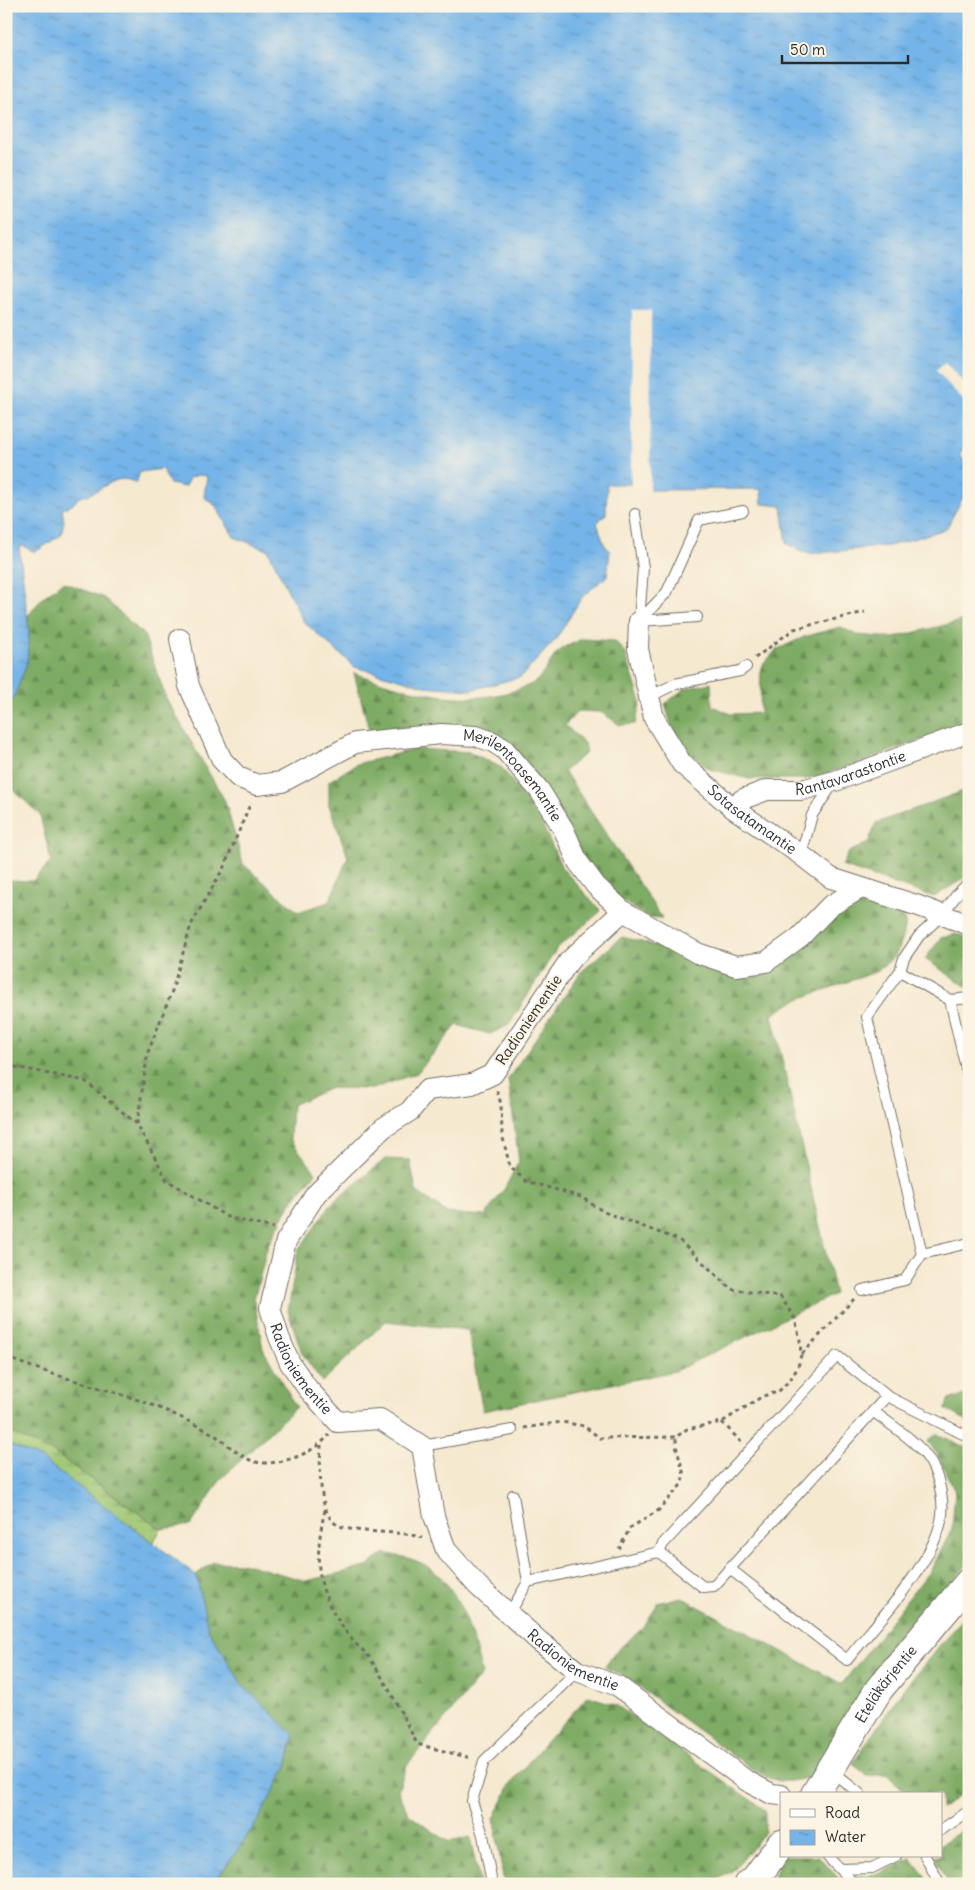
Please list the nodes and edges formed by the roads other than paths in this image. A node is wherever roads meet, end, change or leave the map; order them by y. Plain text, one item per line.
1 (743, 511) dead end
2 (635, 514) dead end
3 (697, 616) dead end
4 (639, 621) junction
5 (180, 639) dead end
6 (746, 667) road end
7 (649, 698) junction
8 (969, 732) edge
9 (835, 781) junction
10 (732, 808) junction
11 (802, 854) junction
12 (969, 883) edge
13 (861, 888) junction
14 (623, 911) junction
15 (942, 915) junction
16 (969, 925) edge
17 (900, 970) junction
18 (969, 998) edge
19 (950, 1000) junction
20 (969, 1080) edge
21 (969, 1243) edge
22 (922, 1254) junction
23 (862, 1290) road end
24 (887, 1396) junction
25 (873, 1412) junction
26 (512, 1430) road end
27 (969, 1437) edge
28 (422, 1446) junction
29 (513, 1495) dead end
30 (659, 1552) junction
31 (730, 1569) junction
32 (528, 1582) junction
33 (969, 1582) edge
34 (509, 1614) junction
35 (577, 1671) junction
36 (816, 1786) edge
37 (849, 1792) edge
38 (780, 1795) edge
39 (969, 1811) edge
40 (942, 1829) edge
41 (829, 1858) edge
42 (892, 1858) edge
43 (926, 1858) edge
44 (840, 1869) junction
45 (492, 1884) edge
46 (854, 1884) edge
47 (940, 1884) edge

1 - 4 lane
2 - 4 lane
3 - 4 lane
4 - 7 street, Sotasatamantie
5 - 14 street, Merilentoasemantie
6 - 7 lane
7 - 10 street, Sotasatamantie
8 - 9 street, Rantavarastontie
9 - 10 street, Rantavarastontie
9 - 11 lane
10 - 11 street, Sotasatamantie
11 - 13 street, Sotasatamantie
12 - 15 lane
13 - 14 street, Merilentoasemantie
13 - 15 street, Sotasatamantie
14 - 28 street, Radioniementie
15 - 16 street, Sotasatamantie
15 - 17 lane
17 - 19 lane
17 - 22 lane
18 - 19 lane
19 - 20 lane
21 - 22 lane
22 - 23 lane
24 - 25 lane
24 - 27 lane
24 - 30 lane
25 - 31 lane
25 - 31 lane
26 - 28 lane
28 - 34 street, Radioniementie
29 - 32 lane
30 - 31 lane
30 - 32 lane
32 - 34 lane
33 - 36 street, Eteläkärjentie
34 - 35 street, Radioniementie
35 - 38 street, Radioniementie
35 - 45 lane
36 - 37 lane
39 - 40 lane
41 - 44 lane
42 - 44 lane
43 - 47 lane
44 - 46 lane

